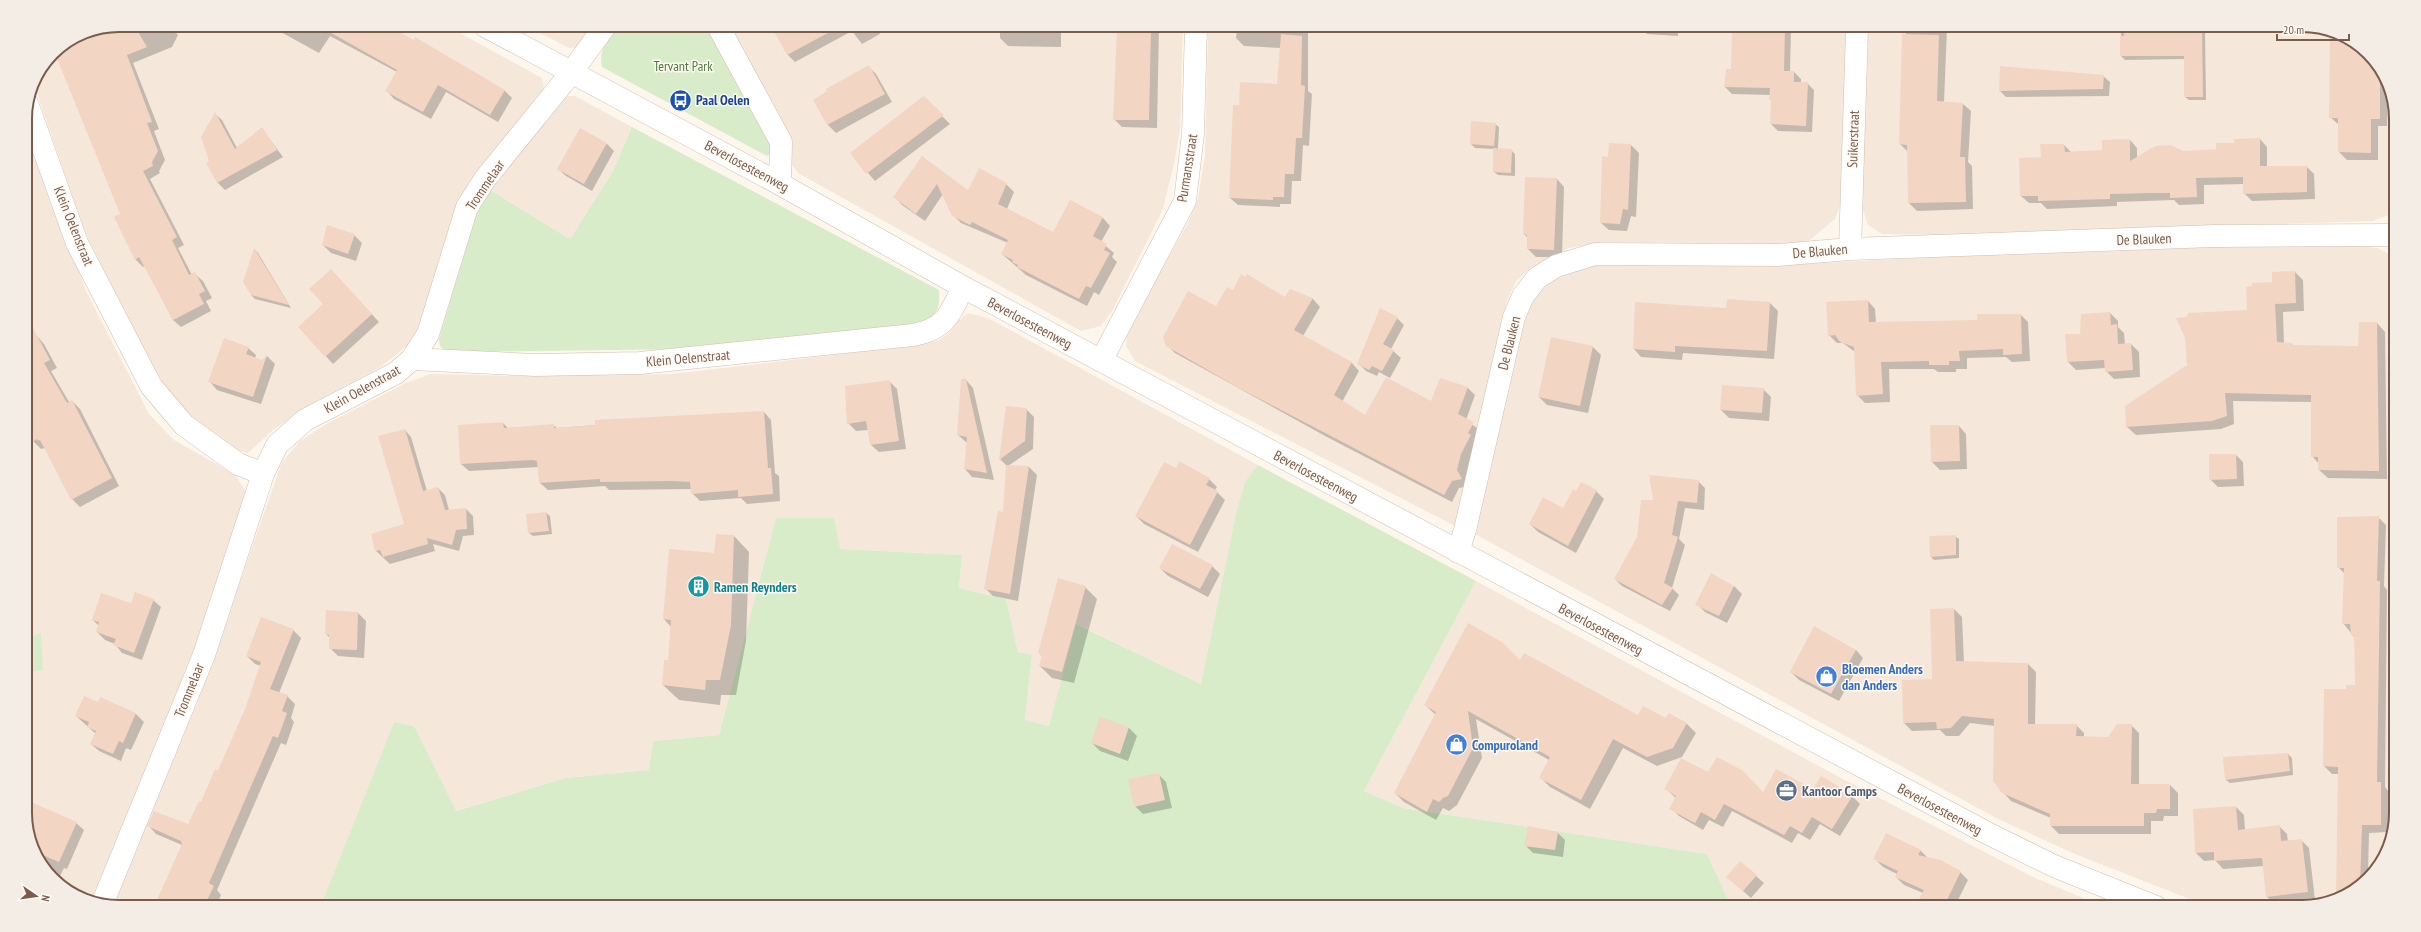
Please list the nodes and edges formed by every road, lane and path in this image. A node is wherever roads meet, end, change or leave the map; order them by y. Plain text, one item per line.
1 (496, 32) edge
2 (601, 32) edge
3 (721, 32) edge
4 (1196, 32) edge
5 (1857, 32) edge
6 (571, 73) junction
7 (32, 115) edge
8 (780, 184) junction
9 (2389, 235) edge
10 (1850, 249) junction
11 (963, 287) junction
12 (412, 359) junction
13 (1101, 361) junction
14 (262, 474) junction
15 (1458, 552) junction
16 (104, 898) edge
17 (2139, 900) edge

1 - 6 street, Beverlosesteenweg
2 - 6 street, Trommelaar
3 - 8 street
4 - 13 street, Purmansstraat
5 - 10 street, Suikerstraat
6 - 8 street, Beverlosesteenweg
6 - 12 street, Trommelaar
7 - 14 street, Klein Oelenstraat
8 - 11 street, Beverlosesteenweg
9 - 10 street, De Blauken
10 - 15 street, De Blauken
11 - 12 street, Klein Oelenstraat
11 - 13 street, Beverlosesteenweg
12 - 14 street, Klein Oelenstraat
13 - 15 street, Beverlosesteenweg
14 - 16 street, Trommelaar
15 - 17 street, Beverlosesteenweg

